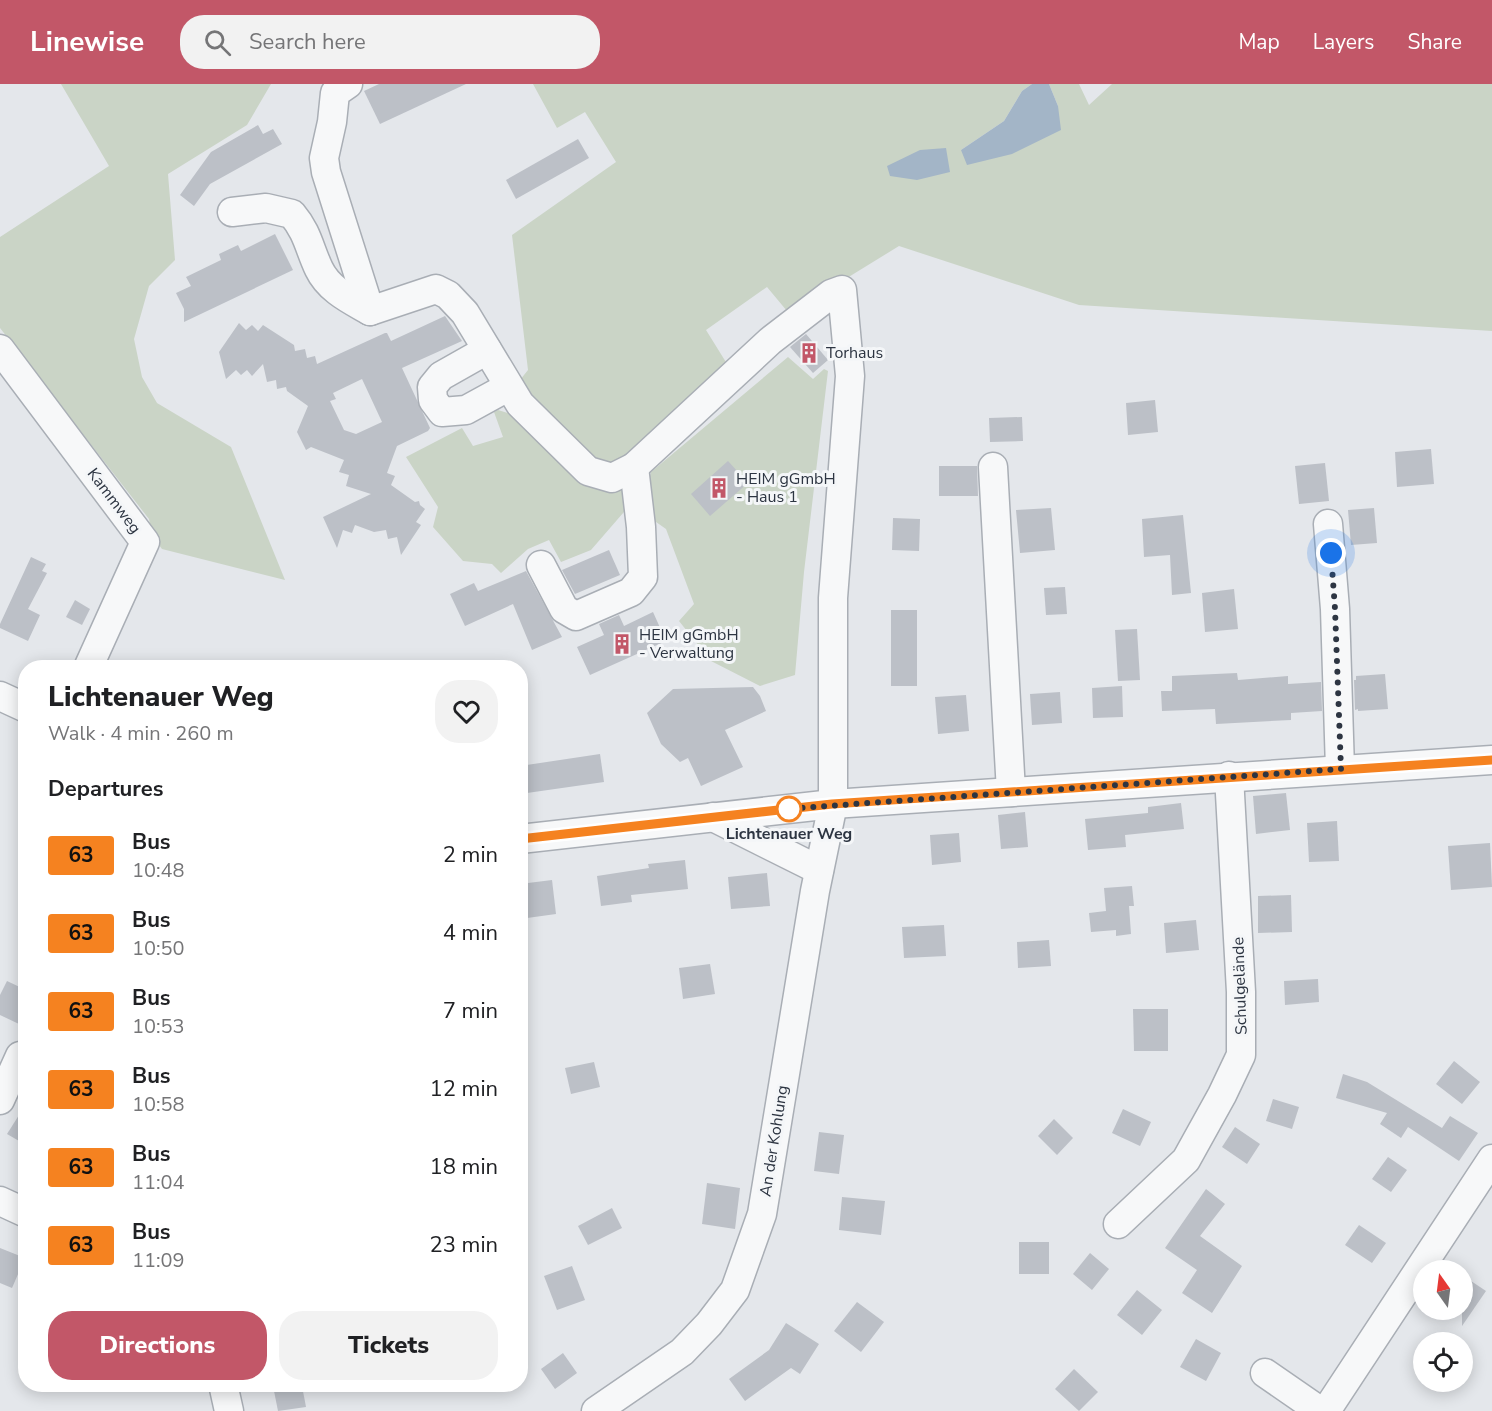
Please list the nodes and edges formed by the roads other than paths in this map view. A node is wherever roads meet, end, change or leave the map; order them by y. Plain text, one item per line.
1 (339, 87) edge
2 (232, 212) dead end
3 (370, 311) junction
4 (0, 349) edge
5 (486, 350) junction
6 (508, 387) junction
7 (634, 467) junction
8 (993, 467) dead end
9 (1328, 524) dead end
10 (541, 565) dead end
11 (92, 660) edge
12 (0, 696) edge
13 (18, 704) edge
14 (1492, 760) edge
15 (1341, 769) junction
16 (1228, 776) junction
17 (1011, 792) junction
18 (832, 804) junction
19 (713, 817) junction
20 (528, 838) edge
21 (819, 870) junction
22 (18, 1060) edge
23 (0, 1100) edge
24 (1492, 1159) edge
25 (0, 1201) edge
26 (18, 1210) edge
27 (1118, 1224) dead end
28 (1265, 1373) dead end
29 (225, 1392) edge
30 (229, 1411) edge
31 (596, 1411) edge
32 (1320, 1411) edge
33 (1326, 1411) edge

1 - 3 street
2 - 3 street
3 - 5 street
4 - 11 street, Kammweg
5 - 6 street
5 - 6 street
6 - 7 street
7 - 10 street
7 - 18 street
8 - 17 street
9 - 15 street
12 - 13 street
14 - 15 street
15 - 16 street
16 - 17 street
16 - 27 street, Schulgelände
17 - 18 street
18 - 19 street
18 - 21 street, An der Kohlung
19 - 20 street
19 - 21 street
21 - 31 street, An der Kohlung
22 - 23 street
24 - 33 street
25 - 26 street
28 - 32 street
29 - 30 street

